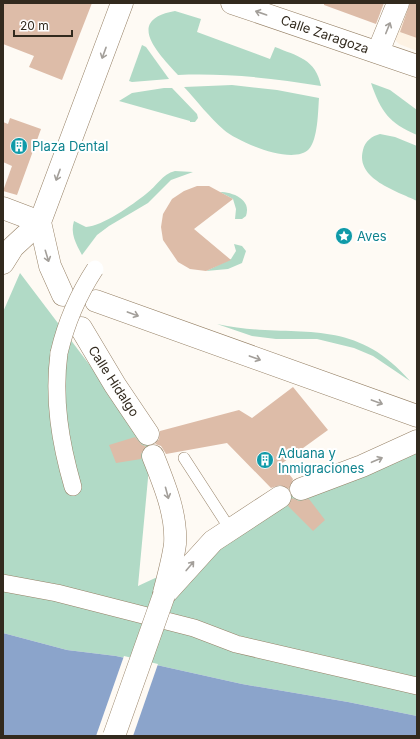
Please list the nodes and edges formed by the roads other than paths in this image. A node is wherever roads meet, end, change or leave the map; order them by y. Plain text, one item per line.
1 (122, 3) edge
2 (232, 3) edge
3 (398, 3) edge
4 (378, 52) junction
5 (417, 66) edge
6 (3, 208) edge
7 (40, 222) junction
8 (3, 263) edge
9 (95, 269) dead end
10 (62, 291) dead end
11 (96, 301) dead end
12 (81, 328) dead end
13 (417, 416) edge
14 (148, 434) dead end
15 (417, 441) edge
16 (153, 456) dead end
17 (184, 458) dead end
18 (73, 487) dead end
19 (301, 489) dead end
20 (280, 497) dead end
21 (230, 529) junction
22 (3, 583) edge
23 (164, 595) junction
24 (417, 686) edge
25 (114, 736) edge

1 -> 7 main road
4 -> 2 main road, Calle Zaragoza
4 -> 3 main road
4 - 5 main road, Calle Zaragoza
6 - 7 main road
7 - 8 main road
7 -> 10 main road
9 - 18 street, bridge
11 -> 13 main road
12 - 14 main road, Calle Hidalgo
19 -> 15 main road
16 -> 23 main road
17 - 21 lane
20 - 21 main road
23 -> 21 main road
22 - 24 street
23 - 25 main road, bridge

